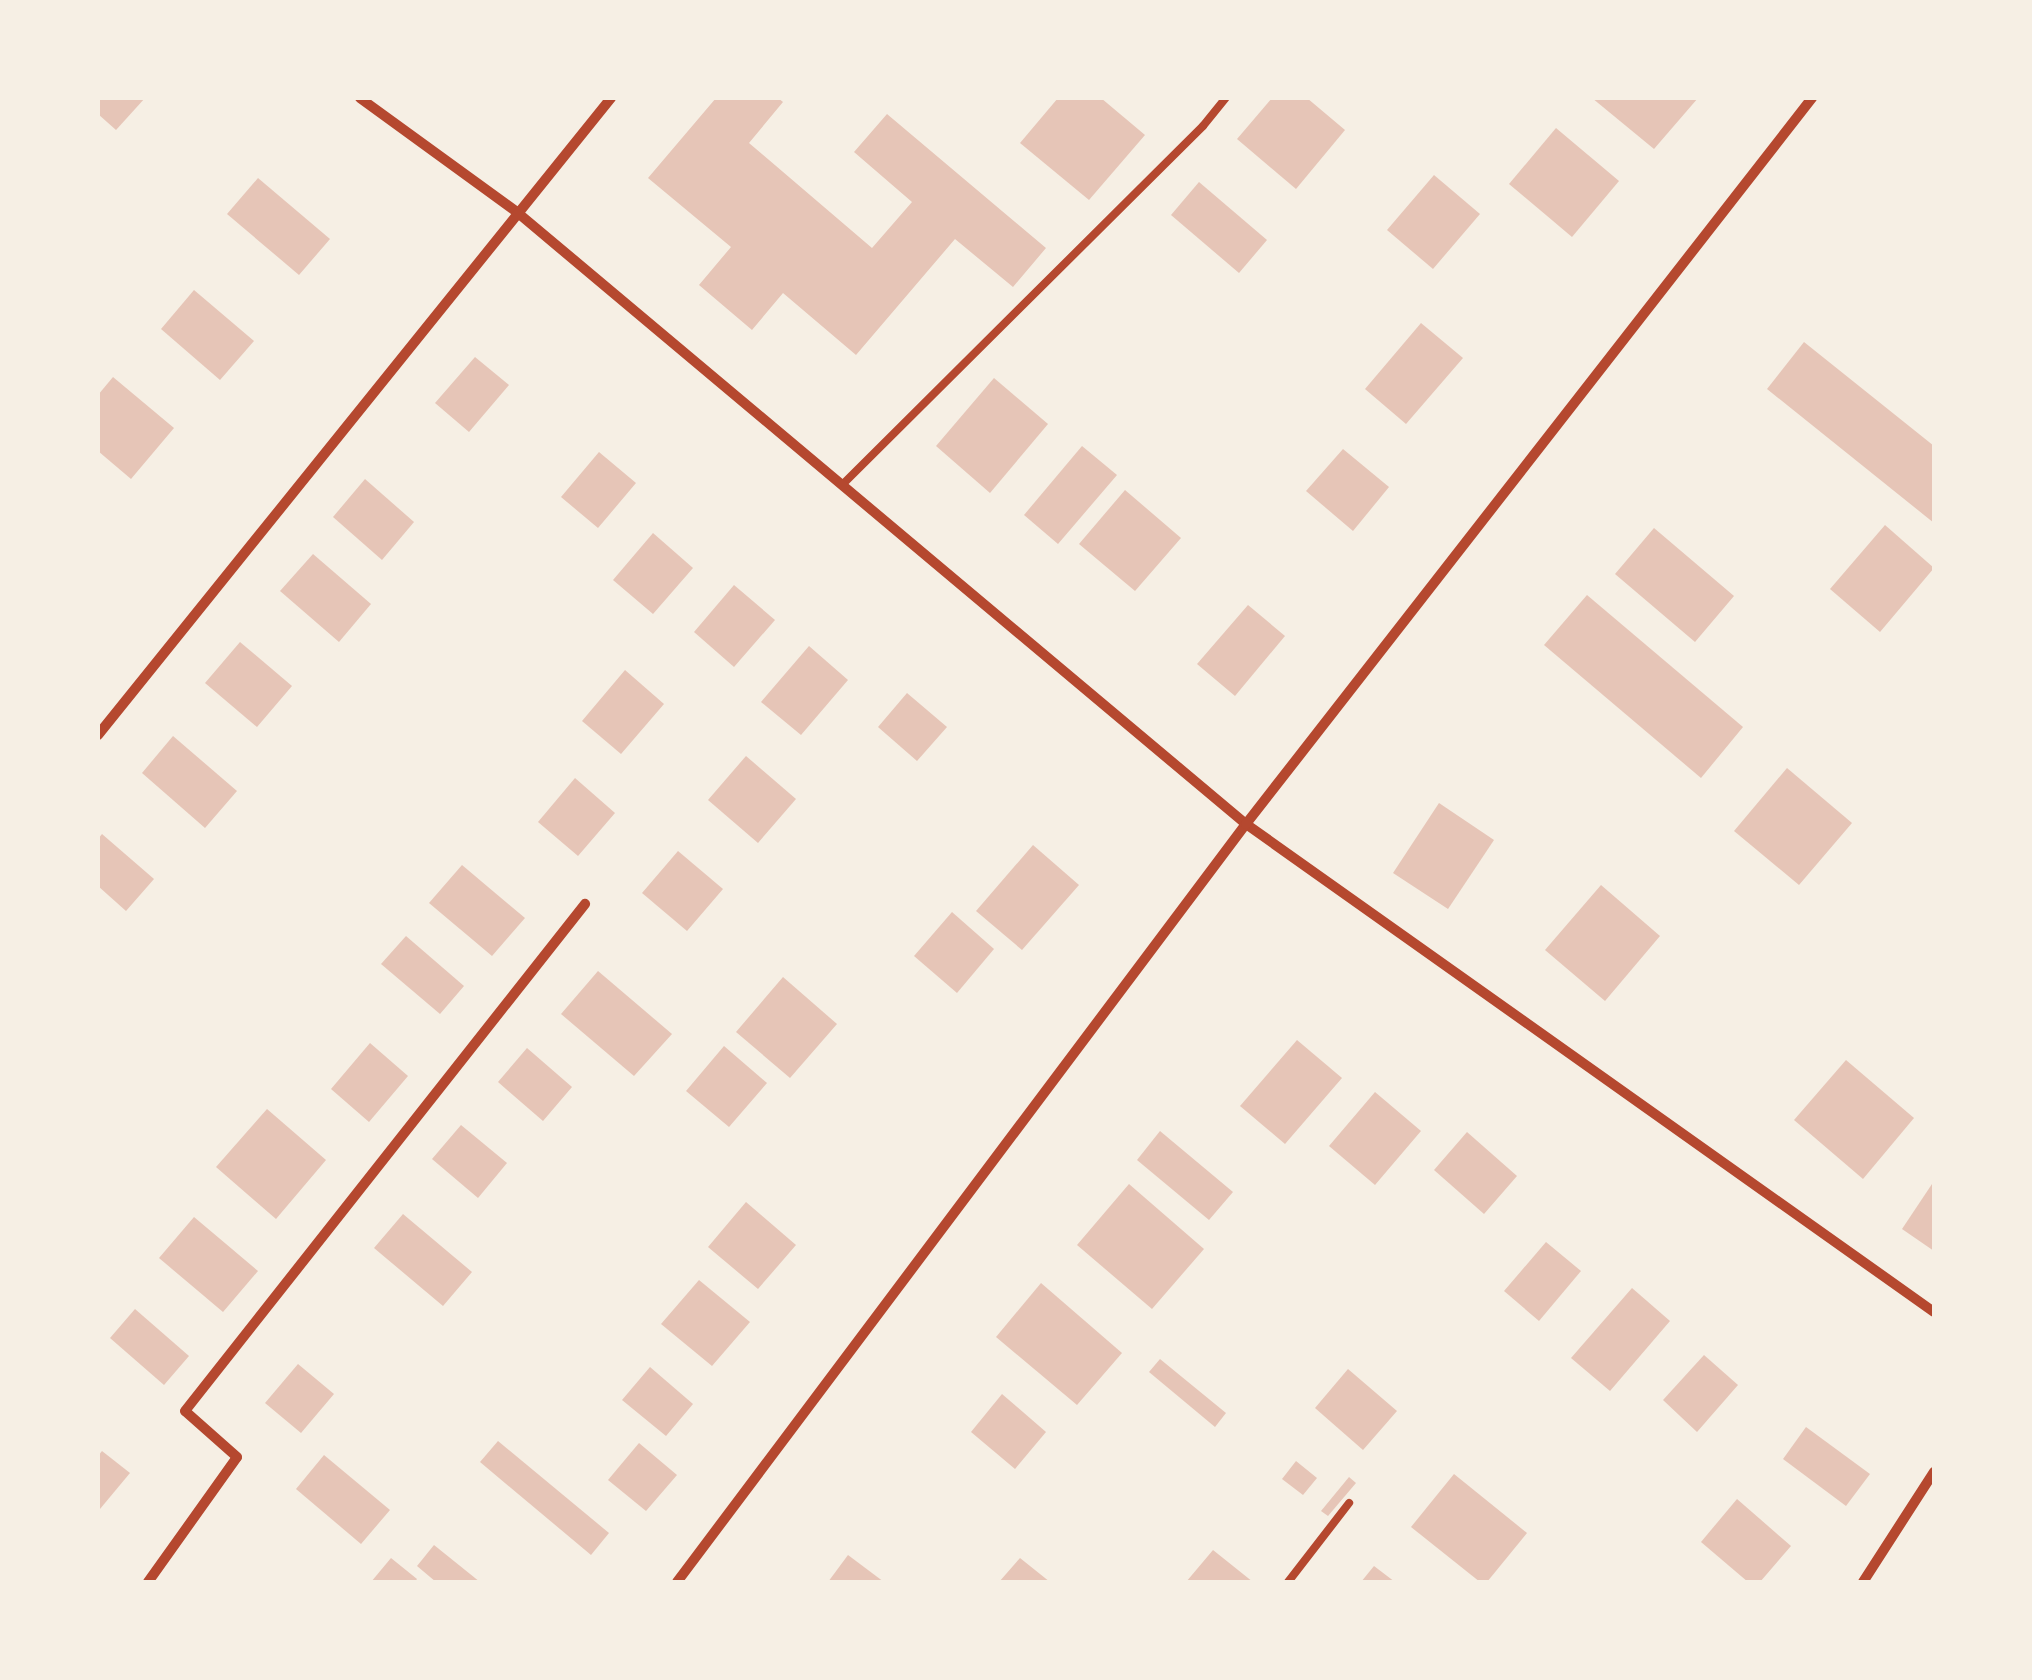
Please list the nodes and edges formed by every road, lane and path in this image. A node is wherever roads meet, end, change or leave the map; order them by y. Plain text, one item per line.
1 (360, 98) edge
2 (611, 98) edge
3 (1226, 98) edge
4 (1812, 98) edge
5 (518, 213) junction
6 (842, 485) junction
7 (98, 734) edge
8 (1246, 824) junction
9 (585, 904) dead end
10 (1934, 1312) edge
11 (1934, 1472) edge
12 (1349, 1503) dead end
13 (148, 1582) edge
14 (677, 1582) edge
15 (1288, 1582) edge
16 (1864, 1582) edge

1 - 5 street
2 - 5 street
3 - 6 lane
4 - 8 street
5 - 6 street
5 - 7 street
6 - 8 street
8 - 10 street
8 - 14 street
9 - 13 street
11 - 16 street
12 - 15 lane

